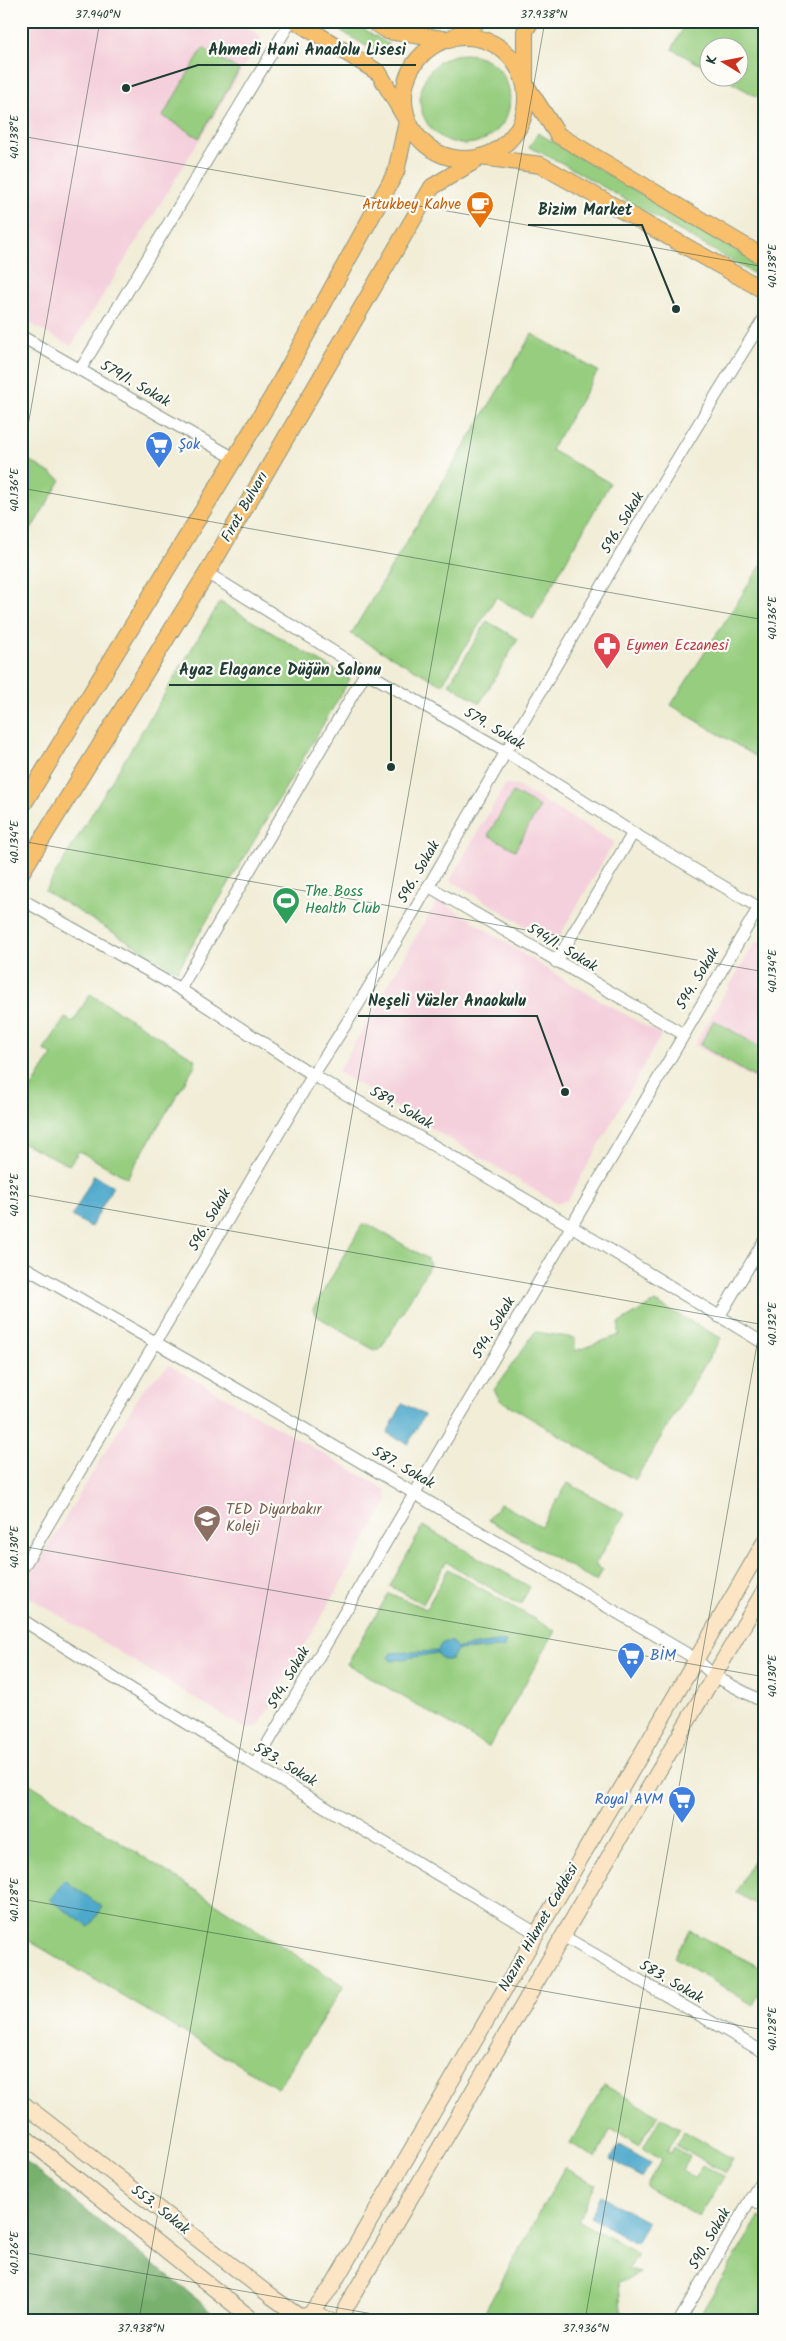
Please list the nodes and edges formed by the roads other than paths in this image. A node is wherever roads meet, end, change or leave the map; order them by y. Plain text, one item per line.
1 (291, 21) edge
2 (296, 21) edge
3 (372, 21) edge
4 (478, 21) edge
5 (531, 21) edge
6 (449, 40) junction
7 (525, 84) junction
8 (407, 121) junction
9 (481, 157) junction
10 (765, 258) edge
11 (765, 291) edge
12 (765, 317) edge
13 (21, 336) edge
14 (80, 370) junction
15 (234, 458) junction
16 (207, 573) junction
17 (366, 672) junction
18 (506, 752) junction
19 (21, 808) edge
20 (632, 833) junction
21 (21, 873) edge
22 (428, 886) junction
23 (21, 899) edge
24 (762, 909) edge
25 (556, 962) junction
26 (180, 989) junction
27 (683, 1034) junction
28 (313, 1074) junction
29 (572, 1226) junction
30 (765, 1239) edge
31 (21, 1265) edge
32 (719, 1317) junction
33 (156, 1342) junction
34 (765, 1344) edge
35 (414, 1492) junction
36 (765, 1540) edge
37 (21, 1571) edge
38 (765, 1589) edge
39 (21, 1619) edge
40 (696, 1659) junction
41 (714, 1676) junction
42 (765, 1703) edge
43 (255, 1765) junction
44 (536, 1934) junction
45 (563, 1936) junction
46 (765, 2053) edge
47 (21, 2102) edge
48 (21, 2134) edge
49 (765, 2174) edge
50 (751, 2198) junction
51 (765, 2207) edge
52 (301, 2317) edge
53 (253, 2320) edge
54 (329, 2320) edge
55 (343, 2320) edge
56 (680, 2320) edge

1 - 14 street
2 - 8 main road
3 - 6 main road
4 - 6 main road
5 - 7 main road
6 - 7 main road
6 - 8 main road
7 - 9 main road
7 - 10 main road
8 - 9 main road
8 - 15 main road
9 - 11 main road
9 - 16 main road, Fırat Bulvarı
12 - 18 street, 596. Sokak
13 - 14 street, 579/1. Sokak
14 - 15 street, 579/1. Sokak
15 - 19 main road
16 - 17 street, 579. Sokak
16 - 21 main road, Fırat Bulvarı
17 - 18 street, 579. Sokak
17 - 26 street
18 - 20 street, 579. Sokak
18 - 22 street, 596. Sokak
20 - 24 street, 579. Sokak
20 - 25 street
22 - 25 street, 594/1. Sokak
22 - 28 street, 596. Sokak
23 - 26 street, 589. Sokak
24 - 27 street, 594. Sokak
25 - 27 street, 594/1. Sokak
26 - 28 street, 589. Sokak
27 - 29 street, 594. Sokak
28 - 29 street, 589. Sokak
28 - 33 street, 596. Sokak
29 - 32 street, 589. Sokak
29 - 35 street, 594. Sokak
30 - 32 street
31 - 33 street, 587. Sokak
32 - 34 street, 589. Sokak
33 - 35 street, 587. Sokak
33 - 37 street, 596. Sokak
35 - 40 street, 587. Sokak
35 - 43 street, 594. Sokak
36 - 40 main road, Nazım Hikmet Caddesi
38 - 41 main road, Nazım Hikmet Caddesi
39 - 43 street, 583. Sokak
40 - 41 street, 587. Sokak
40 - 44 main road, Nazım Hikmet Caddesi
41 - 42 street, 587. Sokak
41 - 45 main road, Nazım Hikmet Caddesi
43 - 44 street, 583. Sokak
44 - 52 main road, Nazım Hikmet Caddesi
45 - 46 street, 583. Sokak
45 - 55 main road, Nazım Hikmet Caddesi
47 - 52 main road, 553. Sokak
48 - 53 main road
49 - 50 street, 590. Sokak
50 - 51 street
50 - 56 street, 590. Sokak
52 - 54 main road, 553. Sokak

